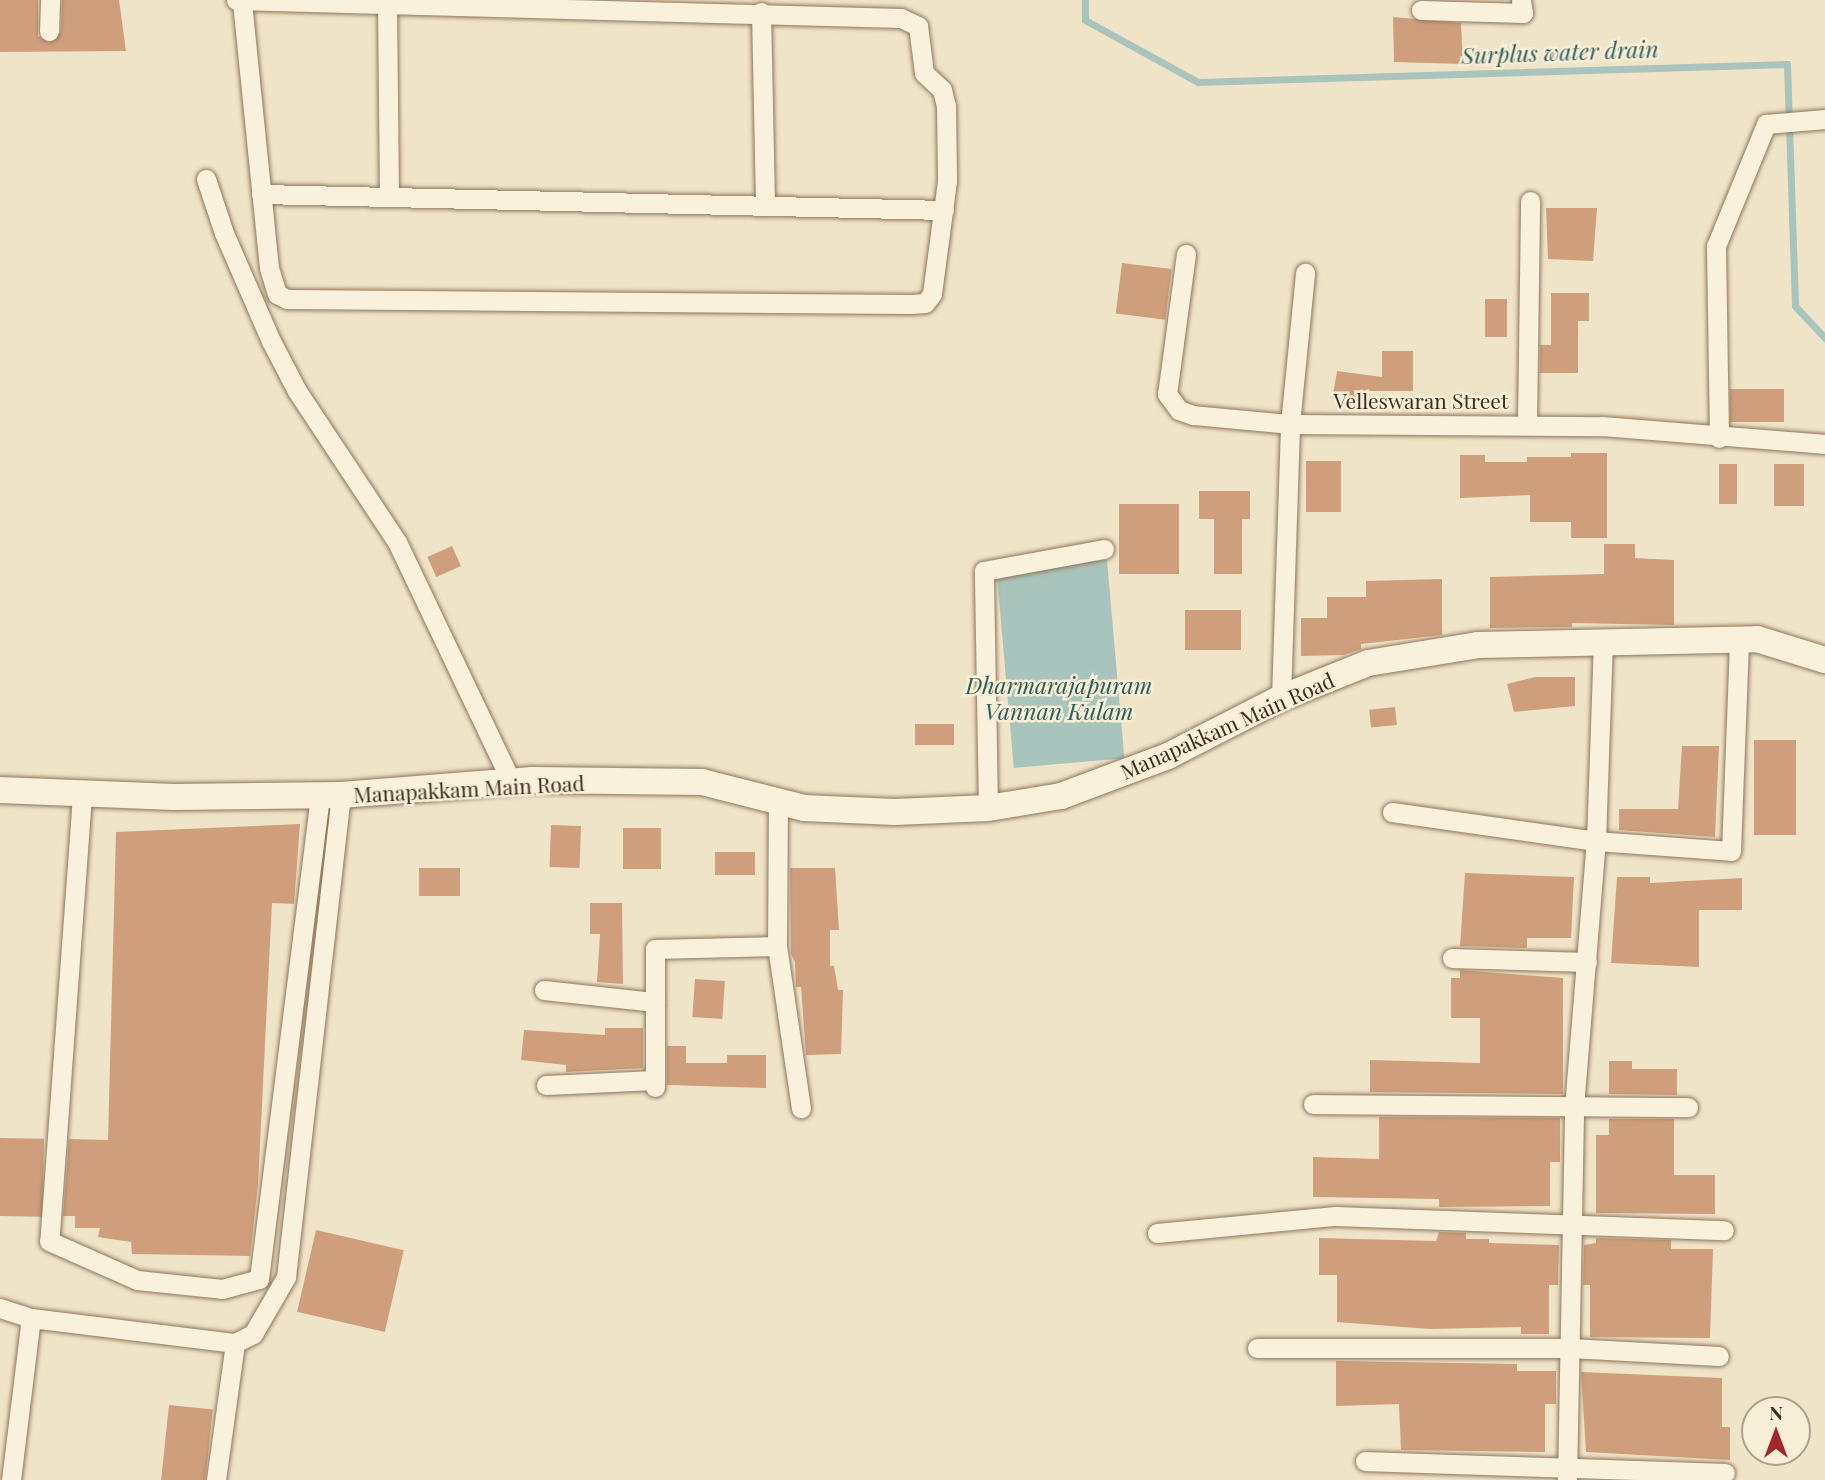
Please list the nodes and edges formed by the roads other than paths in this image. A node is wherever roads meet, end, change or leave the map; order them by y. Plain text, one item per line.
1 (50, 0) edge
2 (236, 0) edge
3 (242, 0) edge
4 (1521, 0) edge
5 (387, 4) junction
6 (1421, 10) dead end
7 (761, 12) junction
8 (49, 31) dead end
9 (1825, 119) edge
10 (206, 179) dead end
11 (261, 194) junction
12 (389, 197) junction
13 (1530, 201) dead end
14 (765, 206) junction
15 (944, 210) junction
16 (1186, 254) dead end
17 (1306, 273) dead end
18 (1527, 423) junction
19 (1290, 424) junction
20 (1719, 438) junction
21 (1825, 444) edge
22 (1104, 549) dead end
23 (1739, 639) junction
24 (1603, 642) junction
25 (1825, 660) edge
26 (1281, 698) junction
27 (511, 781) junction
28 (0, 790) edge
29 (330, 795) junction
30 (82, 796) junction
31 (778, 801) junction
32 (988, 808) junction
33 (1392, 812) dead end
34 (1596, 841) junction
35 (777, 946) junction
36 (1452, 958) dead end
37 (1587, 962) junction
38 (544, 990) dead end
39 (655, 1002) junction
40 (546, 1084) dead end
41 (1313, 1104) dead end
42 (1574, 1107) junction
43 (1688, 1107) dead end
44 (802, 1108) dead end
45 (1573, 1224) junction
46 (1724, 1230) dead end
47 (1157, 1233) dead end
48 (0, 1308) edge
49 (31, 1318) junction
50 (235, 1343) junction
51 (1257, 1348) dead end
52 (1570, 1348) junction
53 (1719, 1356) dead end
54 (1365, 1461) dead end
55 (1567, 1474) edge
56 (1725, 1474) dead end
57 (11, 1480) edge
58 (216, 1480) edge

1 - 8 street
2 - 3 street
3 - 5 street
3 - 11 street
4 - 6 street
5 - 7 street
5 - 12 street
7 - 14 street
7 - 15 street
9 - 20 street
10 - 27 street
11 - 12 street
11 - 15 street
12 - 14 street
13 - 18 street
14 - 15 street
16 - 19 street, Velleswaran Street
17 - 19 street
18 - 19 street, Velleswaran Street
18 - 20 street, Velleswaran Street
19 - 26 street
20 - 21 street, Velleswaran Street
22 - 32 street
23 - 24 main road, Manapakkam Main Road
23 - 25 main road, Manapakkam Main Road
23 - 34 street
24 - 26 main road, Manapakkam Main Road
24 - 34 street
26 - 32 main road, Manapakkam Main Road
27 - 29 main road, Manapakkam Main Road
27 - 31 main road, Manapakkam Main Road
28 - 30 main road, Manapakkam Main Road
29 - 30 main road, Manapakkam Main Road
29 - 30 street
29 - 50 street
31 - 32 main road, Manapakkam Main Road
31 - 35 street
33 - 34 street
34 - 37 street
35 - 39 street
35 - 44 street
36 - 37 street
37 - 42 street
38 - 39 street
39 - 40 street
41 - 42 street
42 - 43 street
42 - 45 street
45 - 46 street
45 - 47 street
45 - 52 street
48 - 49 street
49 - 50 street
49 - 57 street
50 - 58 street
51 - 52 street
52 - 53 street
52 - 55 street
54 - 55 street
55 - 56 street

